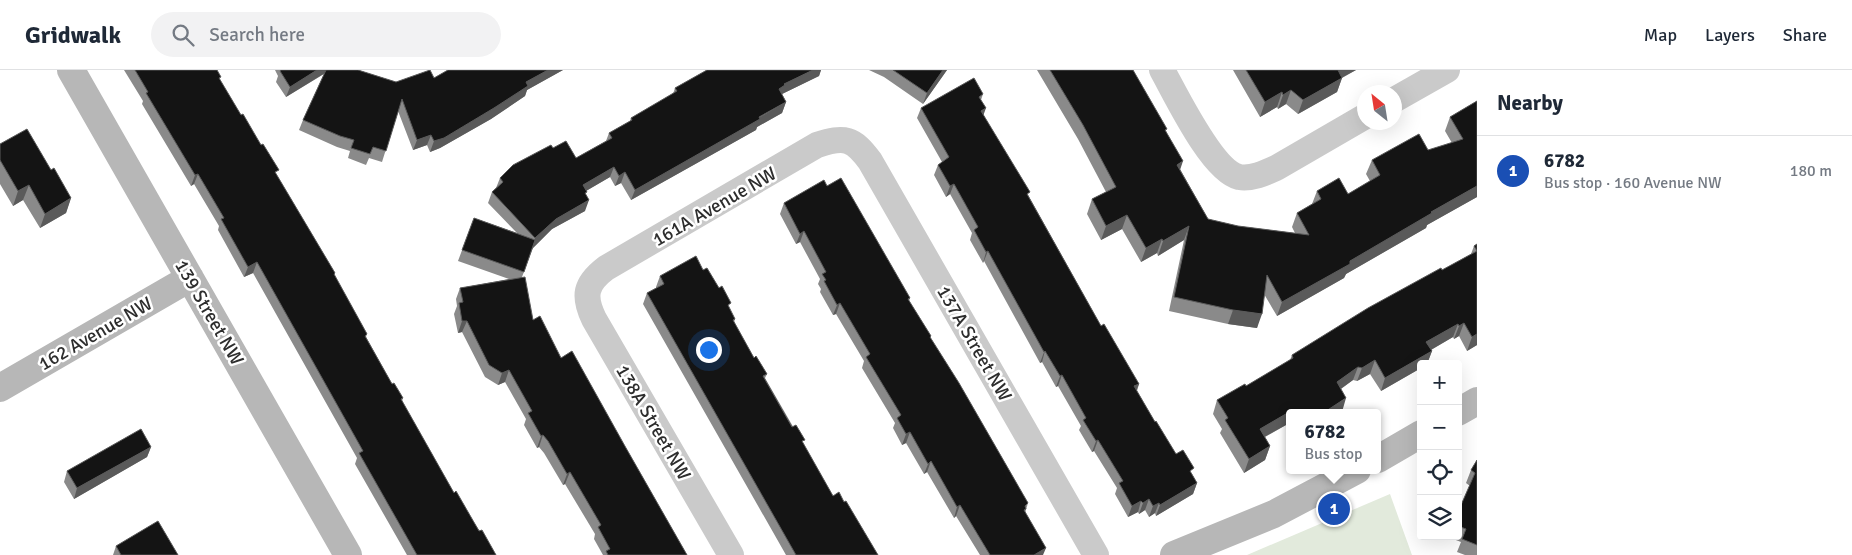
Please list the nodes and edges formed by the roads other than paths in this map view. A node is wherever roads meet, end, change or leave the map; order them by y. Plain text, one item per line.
1 (71, 70) edge
2 (1162, 70) edge
3 (1447, 70) edge
4 (1402, 95) edge
5 (1357, 121) edge
6 (846, 139) joint
7 (190, 278) junction
8 (589, 285) joint
9 (0, 388) edge
10 (1477, 401) edge
11 (1462, 410) edge
12 (1417, 436) edge
13 (1381, 456) edge
14 (1349, 474) edge
15 (348, 555) edge
16 (731, 555) edge
17 (1096, 555) edge
18 (1174, 555) edge

1 - 7 street, 139 Street NW
2 - 5 street
3 - 4 street
6 - 8 street, 161A Avenue NW
6 - 17 street, 137A Street NW
7 - 9 street, 162 Avenue NW
7 - 15 street, 139 Street NW
8 - 16 street, 138A Street NW
10 - 11 street
12 - 13 street
14 - 18 street

